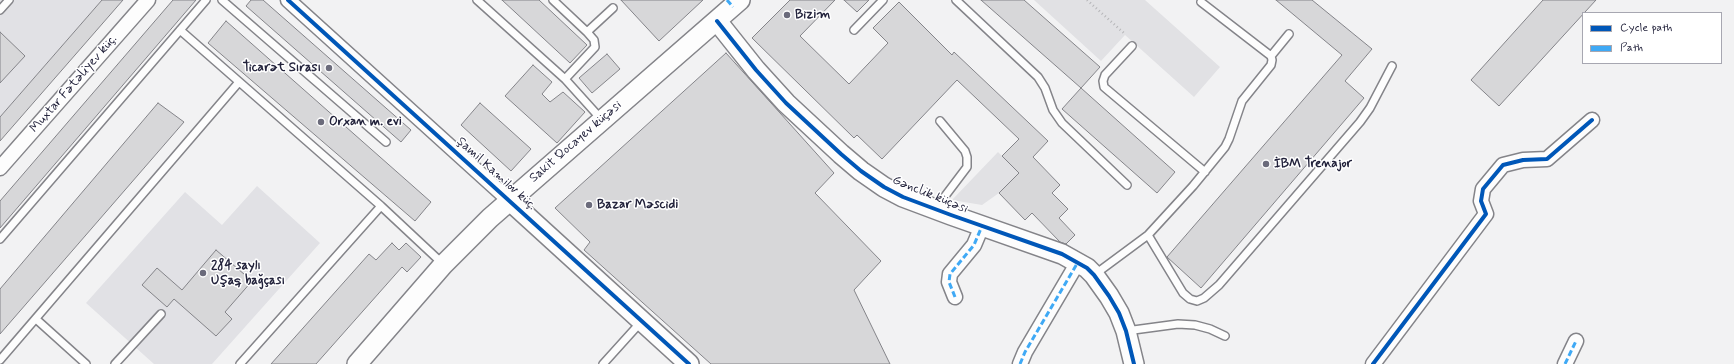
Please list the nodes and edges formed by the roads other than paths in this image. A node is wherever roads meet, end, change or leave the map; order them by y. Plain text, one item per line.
1 (8, 0) edge
2 (148, 0) edge
3 (206, 0) edge
4 (222, 0) edge
5 (288, 0) edge
6 (477, 0) edge
7 (553, 0) edge
8 (883, 0) edge
9 (956, 0) edge
10 (734, 2) edge
11 (1201, 2) dead end
12 (613, 8) dead end
13 (0, 10) edge
14 (717, 21) junction
15 (180, 30) junction
16 (854, 30) dead end
17 (587, 32) junction
18 (1289, 34) dead end
19 (1132, 46) dead end
20 (1270, 56) junction
21 (1392, 66) dead end
22 (565, 79) junction
23 (239, 82) junction
24 (602, 120) junction
25 (1592, 120) dead end
26 (940, 122) dead end
27 (386, 142) dead end
28 (0, 168) edge
29 (1205, 172) junction
30 (1127, 185) dead end
31 (509, 200) junction
32 (381, 206) junction
33 (935, 209) junction
34 (982, 226) junction
35 (1148, 235) junction
36 (0, 239) edge
37 (1078, 262) junction
38 (443, 265) junction
39 (1094, 275) junction
40 (955, 297) dead end
41 (161, 314) dead end
42 (36, 319) junction
43 (642, 320) junction
44 (1126, 331) junction
45 (1225, 336) dead end
46 (1576, 341) dead end
47 (0, 360) edge
48 (685, 363) edge
49 (86, 364) edge
50 (114, 364) edge
51 (240, 364) edge
52 (356, 364) edge
53 (603, 364) edge
54 (1020, 364) edge
55 (1134, 364) edge
56 (1373, 364) edge
57 (1565, 364) edge

1 - 13 lane
2 - 28 street, Muxtar Fətəliyev küç.
3 - 15 lane
4 - 27 lane
5 - 31 street, Şamil Kamilov küç.
6 - 22 lane
7 - 17 lane
8 - 16 lane
9 - 30 lane
10 - 14 street, Sakit Qocayev küçəsi
11 - 20 lane
12 - 17 lane
14 - 24 street, Sakit Qocayev küçəsi
14 - 33 street, Gənclik küçəsi
15 - 23 lane
15 - 36 lane
17 - 22 lane
18 - 20 lane
19 - 29 lane
20 - 29 lane
21 - 35 lane
22 - 24 lane
23 - 32 lane
23 - 42 lane
24 - 31 street, Sakit Qocayev küçəsi
25 - 56 street
26 - 33 lane
29 - 35 lane
31 - 38 street, Sakit Qocayev küçəsi
31 - 43 street, Şamil Kamilov küç.
32 - 38 lane
32 - 51 lane
33 - 34 street, Gənclik küçəsi
34 - 37 street, Gənclik küçəsi
34 - 40 street
35 - 39 lane
37 - 39 street, Gənclik küçəsi
37 - 54 street
38 - 52 street, Sakit Qocayev küçəsi
39 - 44 street, Gənclik küçəsi
41 - 50 lane
42 - 47 lane
42 - 49 lane
43 - 48 street, Şamil Kamilov küç.
43 - 53 lane
44 - 45 lane
44 - 55 street, Gənclik küçəsi
46 - 57 street

